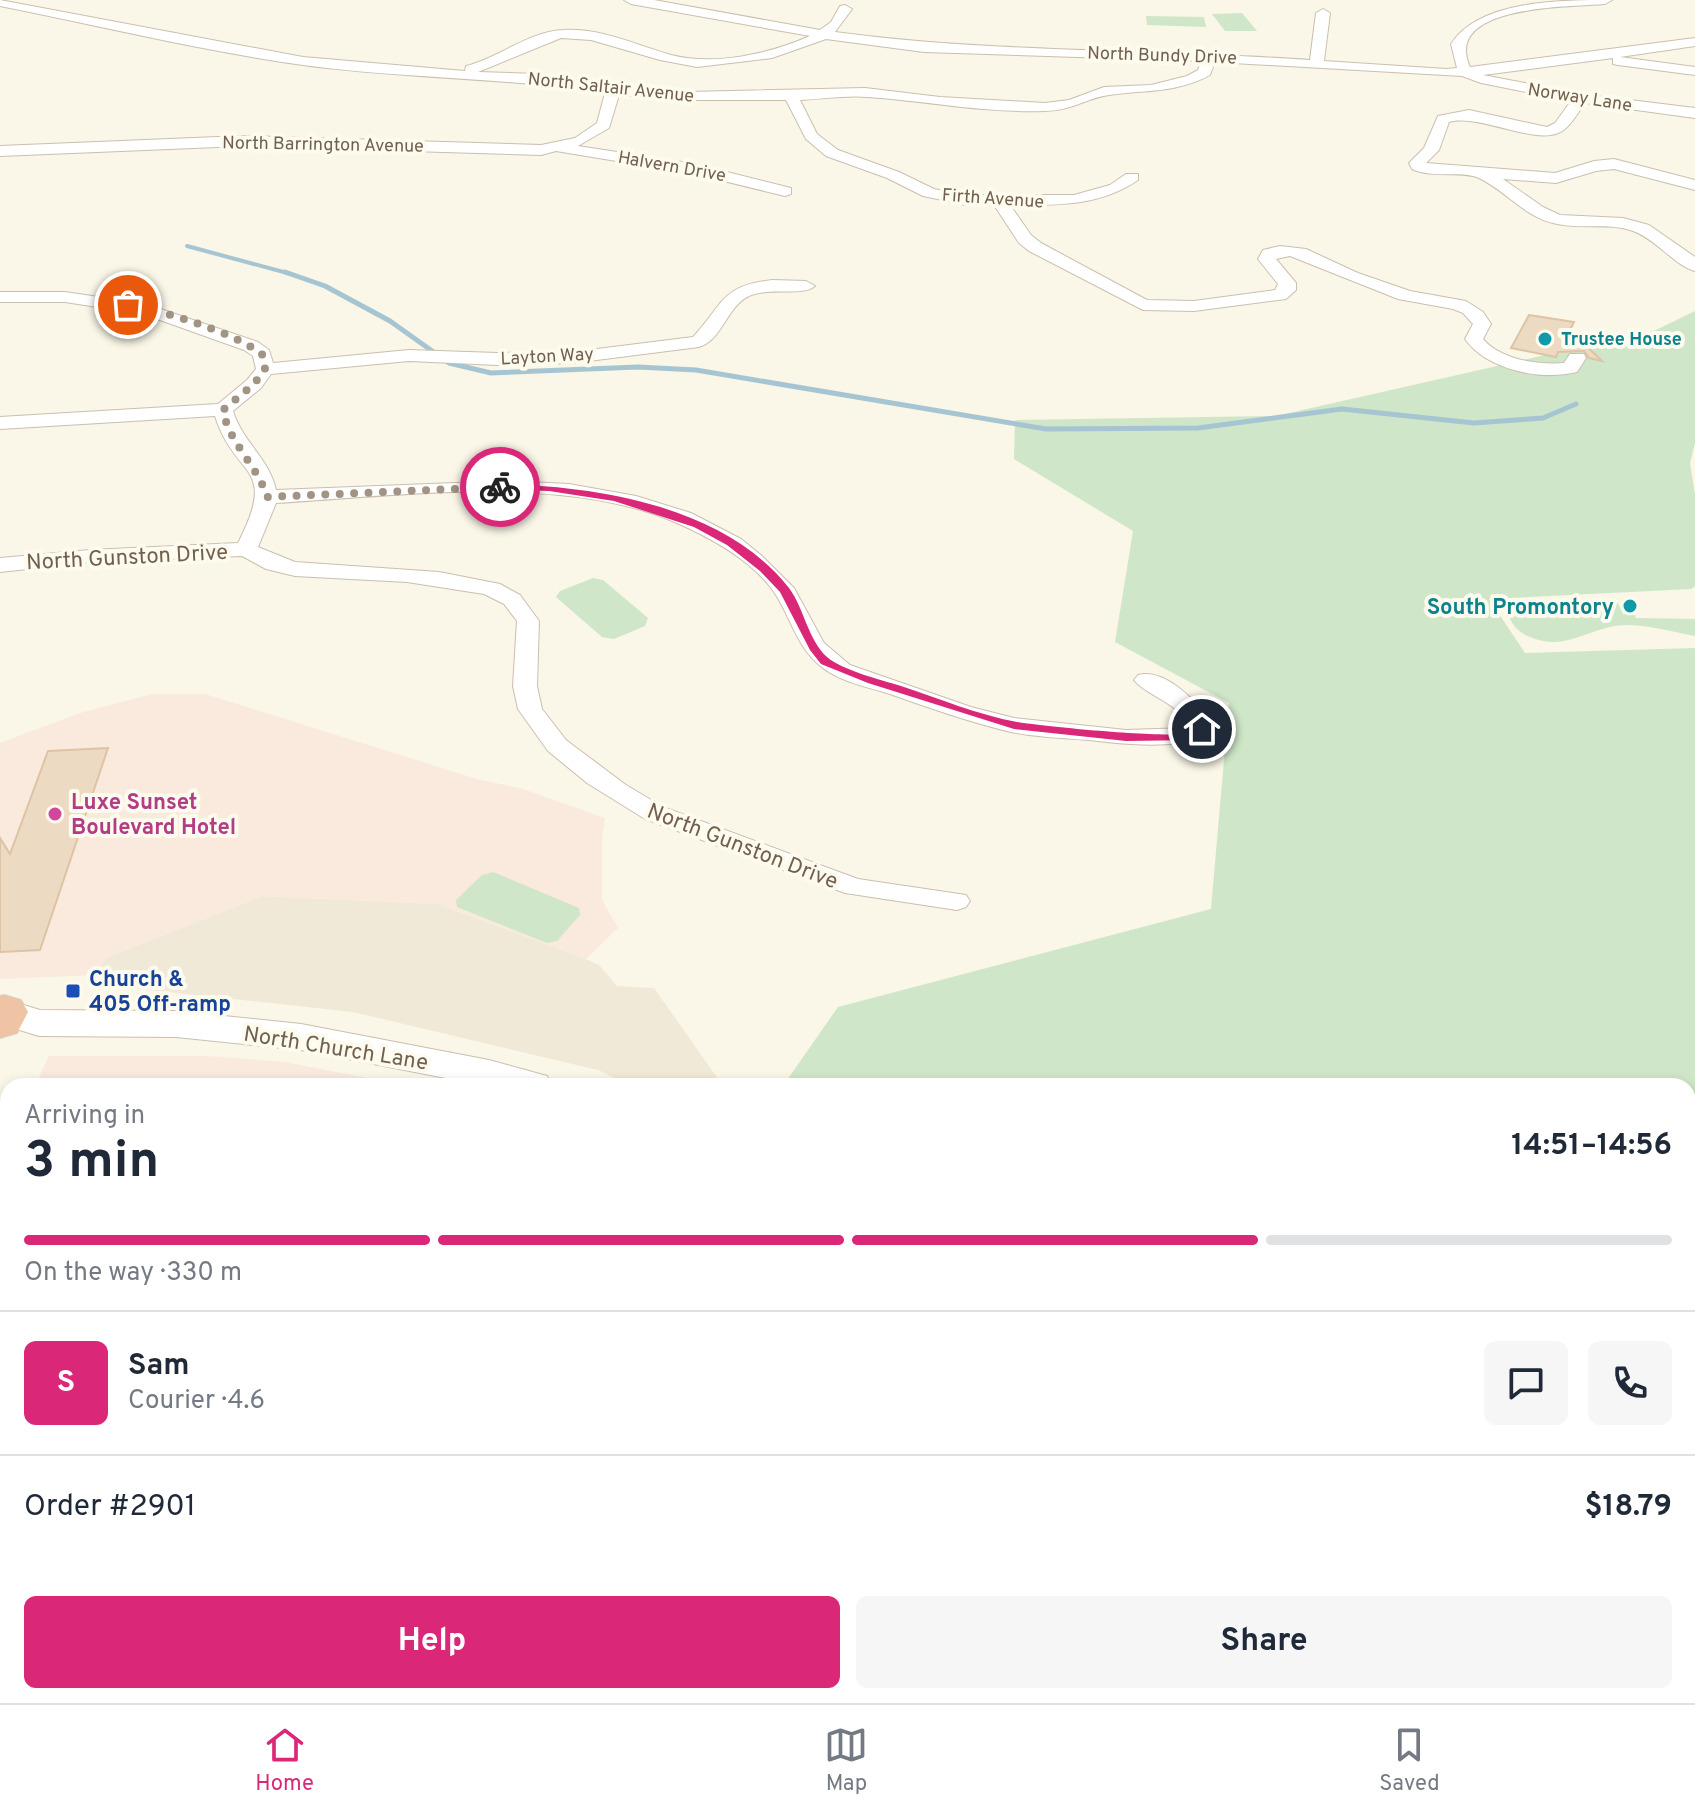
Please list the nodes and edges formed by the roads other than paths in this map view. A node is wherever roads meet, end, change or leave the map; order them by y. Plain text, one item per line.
1 (631, 0) edge
2 (1605, 0) edge
3 (0, 2) edge
4 (845, 9) dead end
5 (1323, 13) dead end
6 (822, 34) junction
7 (1695, 42) edge
8 (1209, 57) junction
9 (1591, 57) junction
10 (1317, 63) junction
11 (1695, 71) edge
12 (1466, 73) junction
13 (452, 75) junction
14 (613, 90) junction
15 (791, 96) junction
16 (1581, 98) junction
17 (1695, 113) edge
18 (558, 147) junction
19 (0, 151) edge
20 (1480, 173) junction
21 (1132, 177) dead end
22 (1695, 185) edge
23 (785, 191) dead end
24 (1000, 202) junction
25 (1695, 266) edge
26 (806, 286) dead end
27 (0, 297) edge
28 (1577, 358) dead end
29 (265, 369) junction
30 (223, 410) junction
31 (0, 423) edge
32 (267, 497) junction
33 (246, 549) junction
34 (0, 565) edge
35 (1146, 680) dead end
36 (957, 901) dead end
37 (9, 1021) edge
38 (506, 1078) edge

1 - 6 street, North Bundy Drive
2 - 12 street
3 - 13 street, North Saltair Avenue
4 - 6 street
5 - 10 street
6 - 8 street, North Bundy Drive
6 - 13 street
7 - 9 street, North Bundy Drive
8 - 10 street, North Bundy Drive
8 - 15 street, North Saltair Avenue
9 - 11 street
9 - 12 street, North Bundy Drive
10 - 12 street, North Bundy Drive
12 - 16 street, Norway Lane
13 - 14 street, North Saltair Avenue
14 - 15 street, North Saltair Avenue
14 - 18 street, North Barrington Avenue
15 - 24 street, Firth Avenue
16 - 17 street, Norway Lane
16 - 20 street
18 - 19 street, North Barrington Avenue
18 - 23 street, Halvern Drive
20 - 22 street
20 - 25 street
21 - 24 street, Firth Avenue
24 - 28 street
26 - 29 street, Layton Way
27 - 29 street
29 - 30 street
30 - 31 street
30 - 32 street
32 - 33 street
32 - 35 street
33 - 34 street, North Gunston Drive
33 - 36 street, North Gunston Drive
37 - 38 street, North Church Lane

